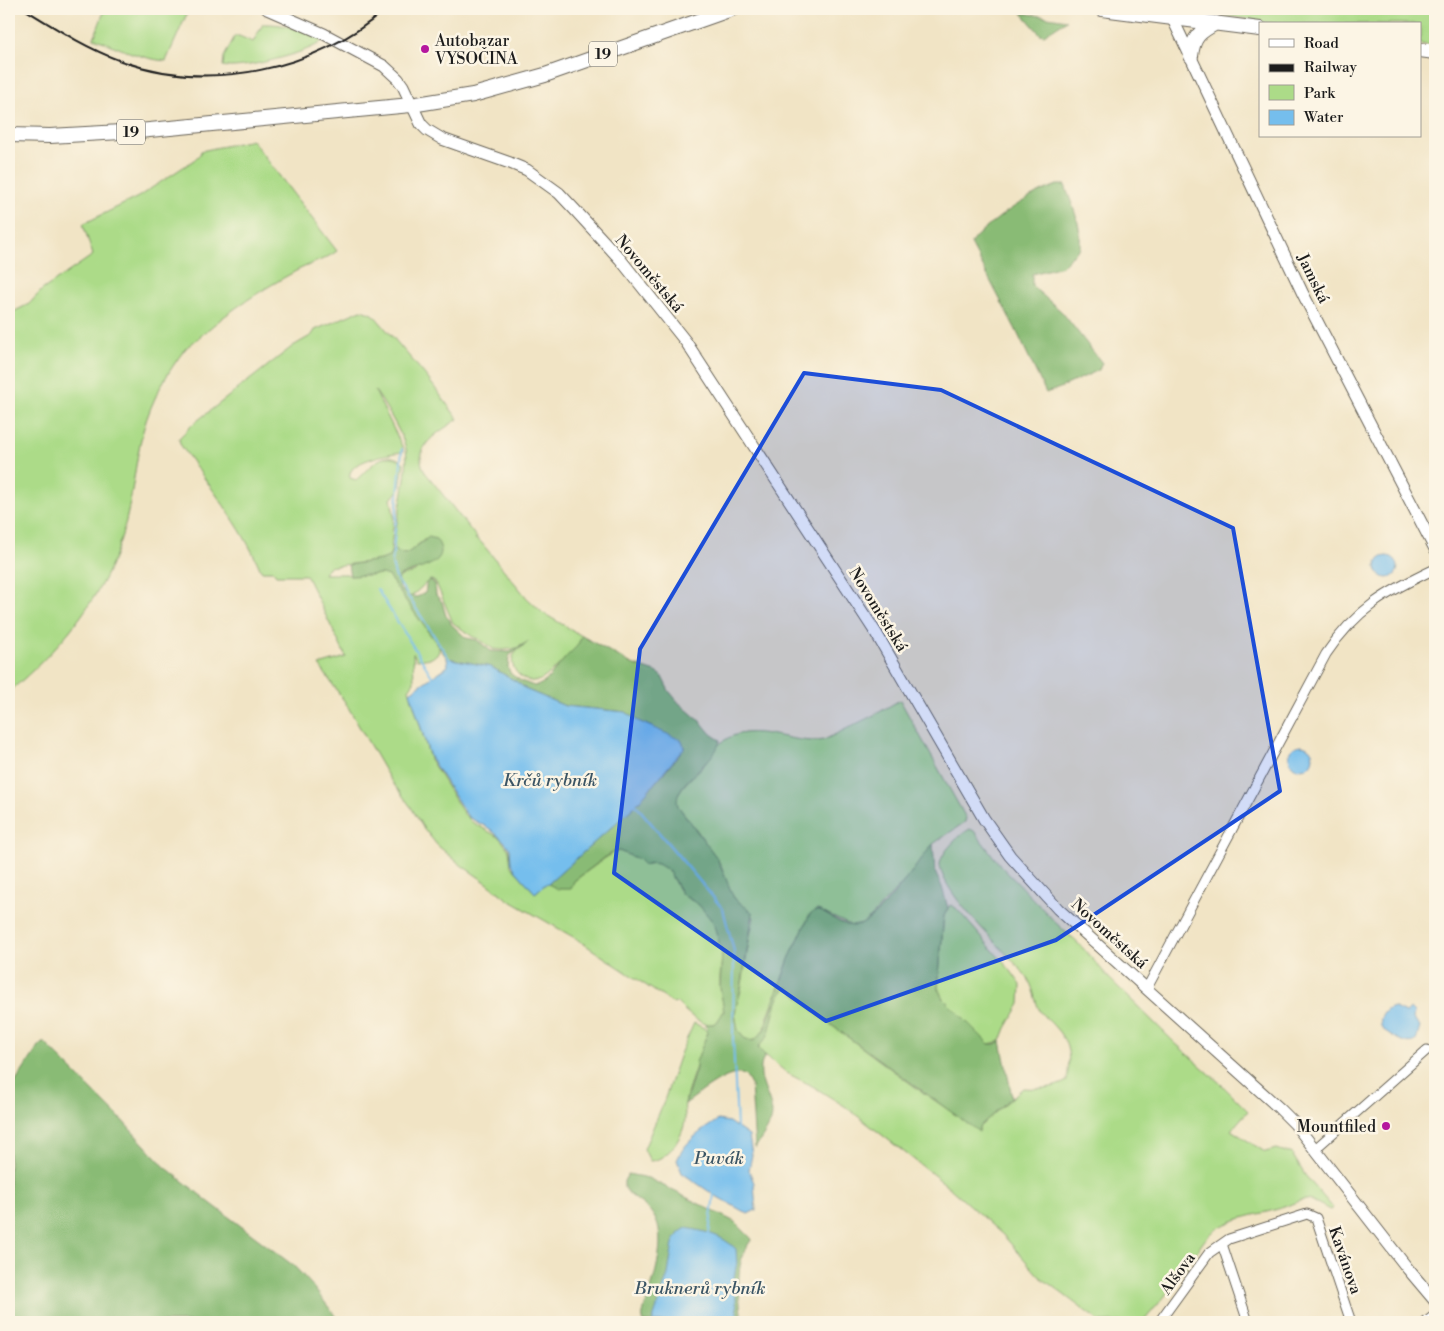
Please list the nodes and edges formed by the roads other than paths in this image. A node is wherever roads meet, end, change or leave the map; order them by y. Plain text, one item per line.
1 (267, 9) edge
2 (732, 9) edge
3 (1102, 9) edge
4 (1130, 10) edge
5 (1170, 13) edge
6 (1216, 23) junction
7 (1259, 29) edge
8 (1422, 50) edge
9 (1435, 52) edge
10 (1191, 56) junction
11 (411, 105) junction
12 (9, 135) edge
13 (1435, 549) edge
14 (1435, 569) edge
15 (1147, 988) junction
16 (1427, 1050) dead end
17 (1315, 1149) junction
18 (1222, 1244) junction
19 (1435, 1301) edge
20 (1435, 1316) edge
21 (1160, 1322) edge
22 (1248, 1322) edge
23 (1351, 1322) edge
24 (1426, 1322) edge

1 - 11 street, Novoměstská
2 - 11 main road, 19
3 - 4 main road
4 - 5 main road
5 - 6 main road
5 - 10 street, Jamská
6 - 7 main road
6 - 10 main road
8 - 9 main road
10 - 13 street, Jamská
11 - 12 main road, 19
11 - 15 street, Novoměstská
14 - 15 street
15 - 17 street, Novoměstská
16 - 17 street
17 - 19 street, Novoměstská
18 - 21 street, Alšova
18 - 22 street
18 - 23 street, Kavánova
20 - 24 street

